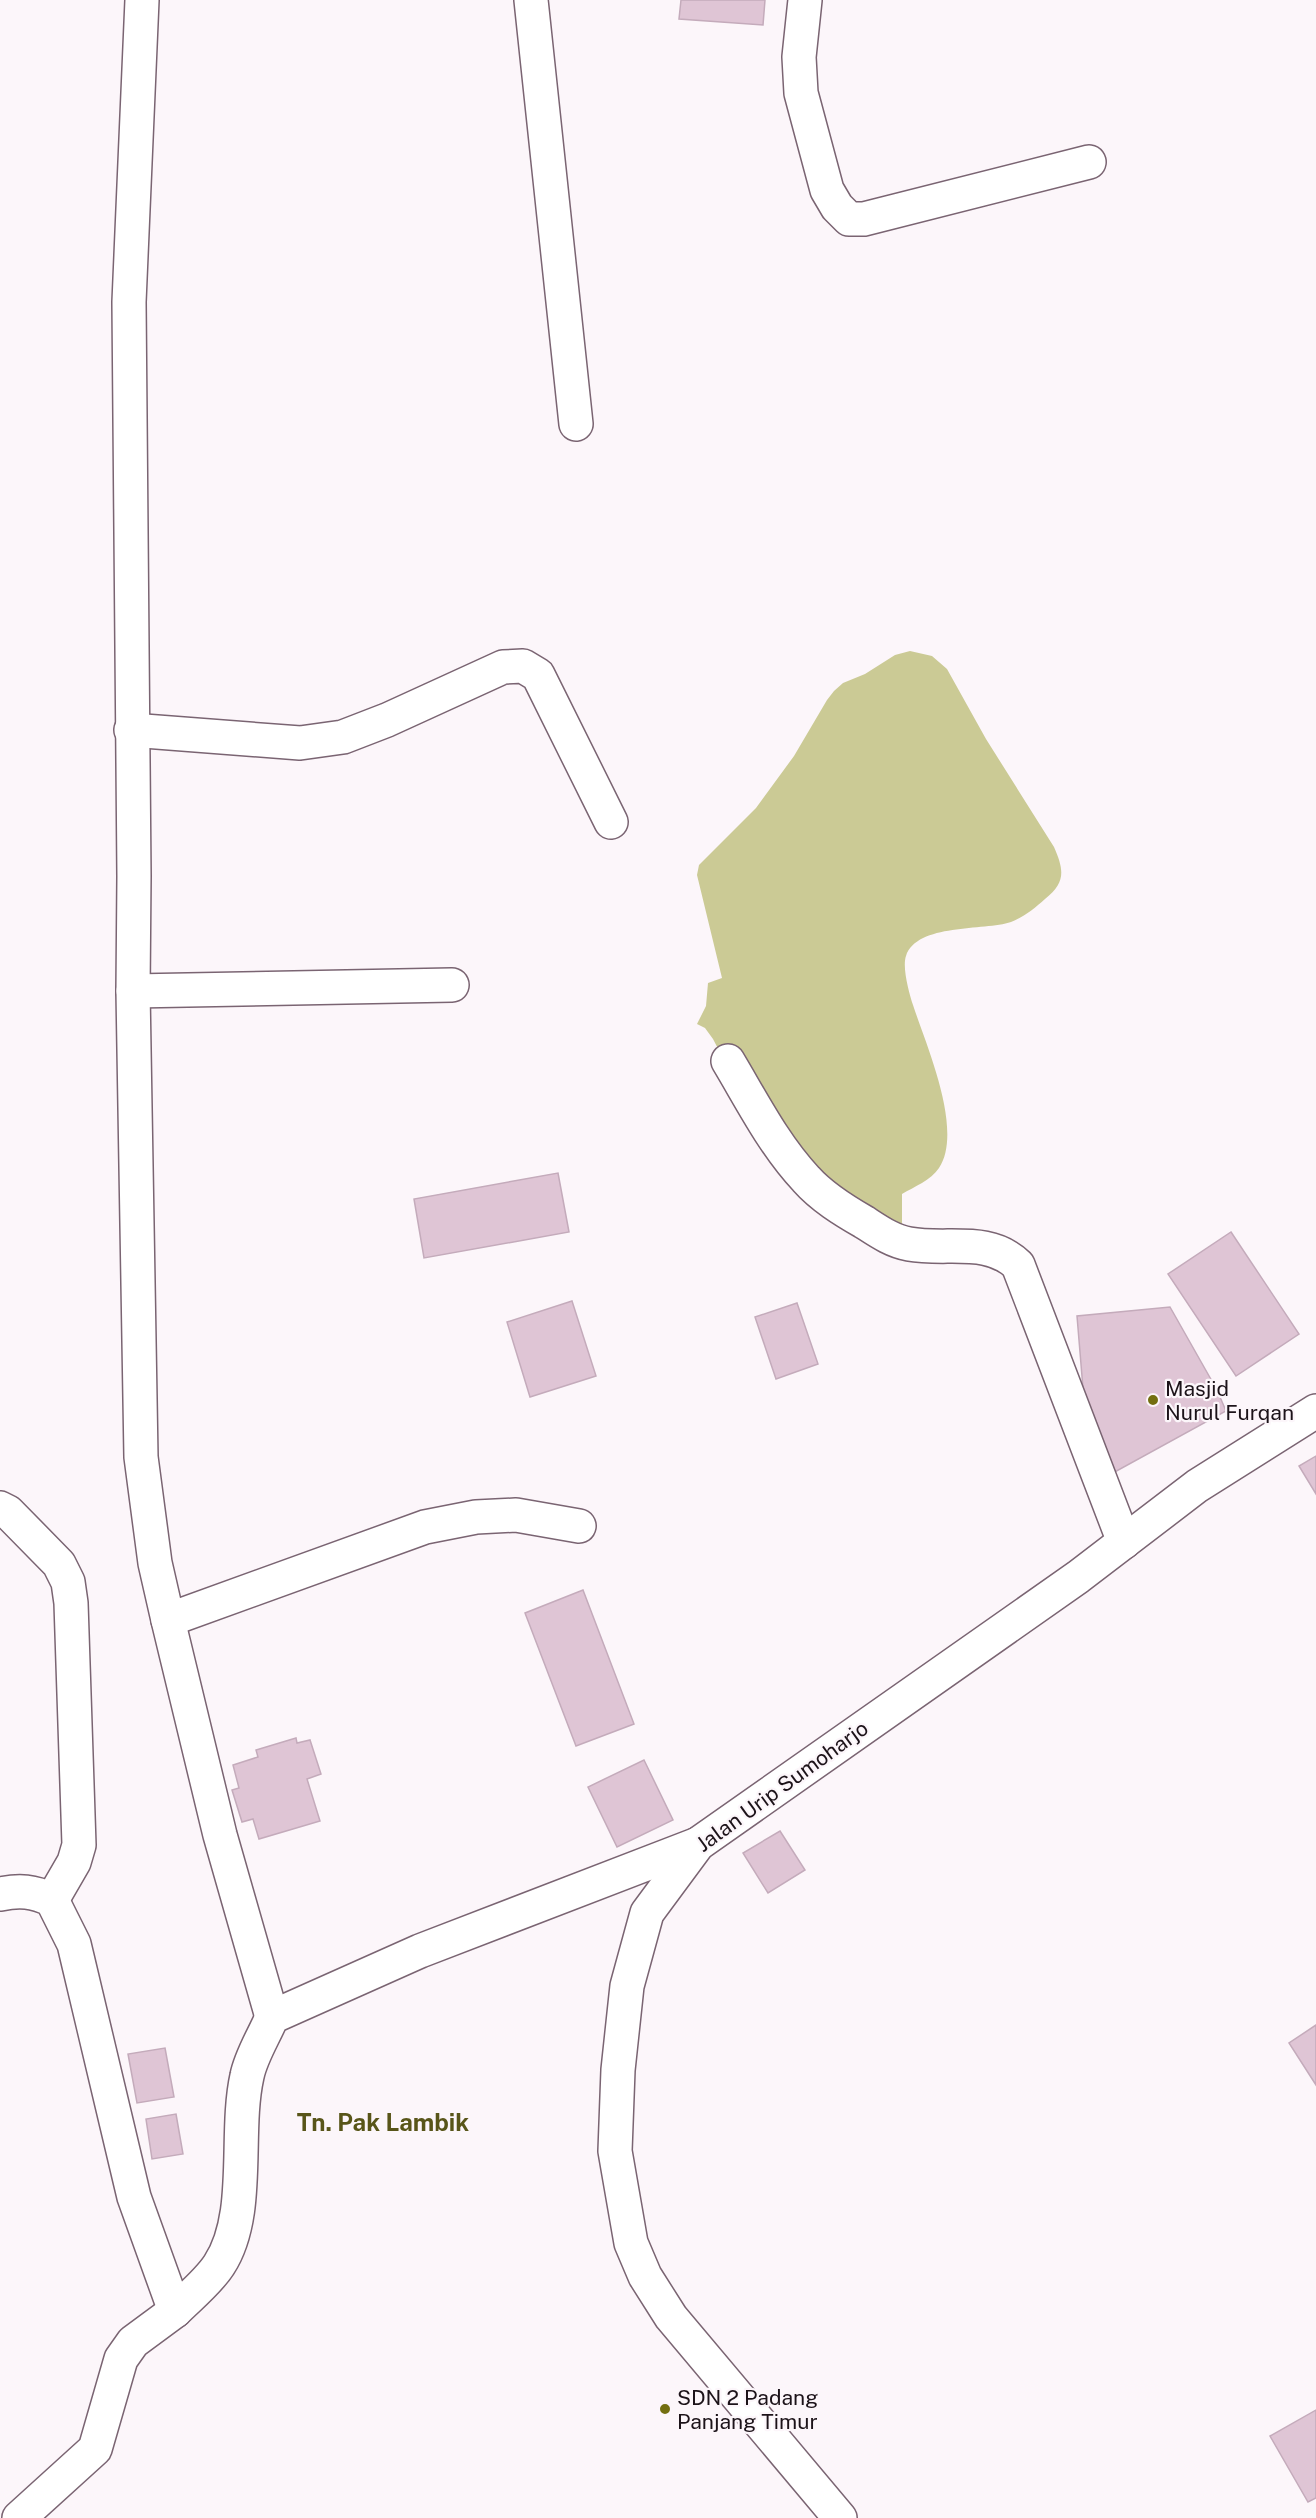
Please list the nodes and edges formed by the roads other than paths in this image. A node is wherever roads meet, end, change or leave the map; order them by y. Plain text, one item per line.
1 (142, 0) edge
2 (531, 0) edge
3 (805, 0) edge
4 (1089, 162) dead end
5 (576, 424) dead end
6 (131, 730) junction
7 (611, 822) dead end
8 (452, 985) dead end
9 (133, 991) junction
10 (728, 1061) dead end
11 (1316, 1411) edge
12 (0, 1508) edge
13 (579, 1526) dead end
14 (1124, 1542) junction
15 (168, 1620) junction
16 (698, 1844) junction
17 (0, 1894) edge
18 (52, 1900) junction
19 (272, 2017) junction
20 (175, 2311) junction
21 (20, 2518) edge
22 (840, 2518) edge

1 - 6 street
2 - 5 street
3 - 4 street
6 - 7 street
6 - 9 street
8 - 9 street
9 - 15 street
10 - 14 street
11 - 14 street, Jalan Urip Sumoharjo
12 - 18 street
13 - 15 street
14 - 16 street, Jalan Urip Sumoharjo
15 - 19 street
16 - 19 street
16 - 22 street, Jalan Urip Sumoharjo
17 - 18 street
18 - 20 street
19 - 20 street
20 - 21 street

